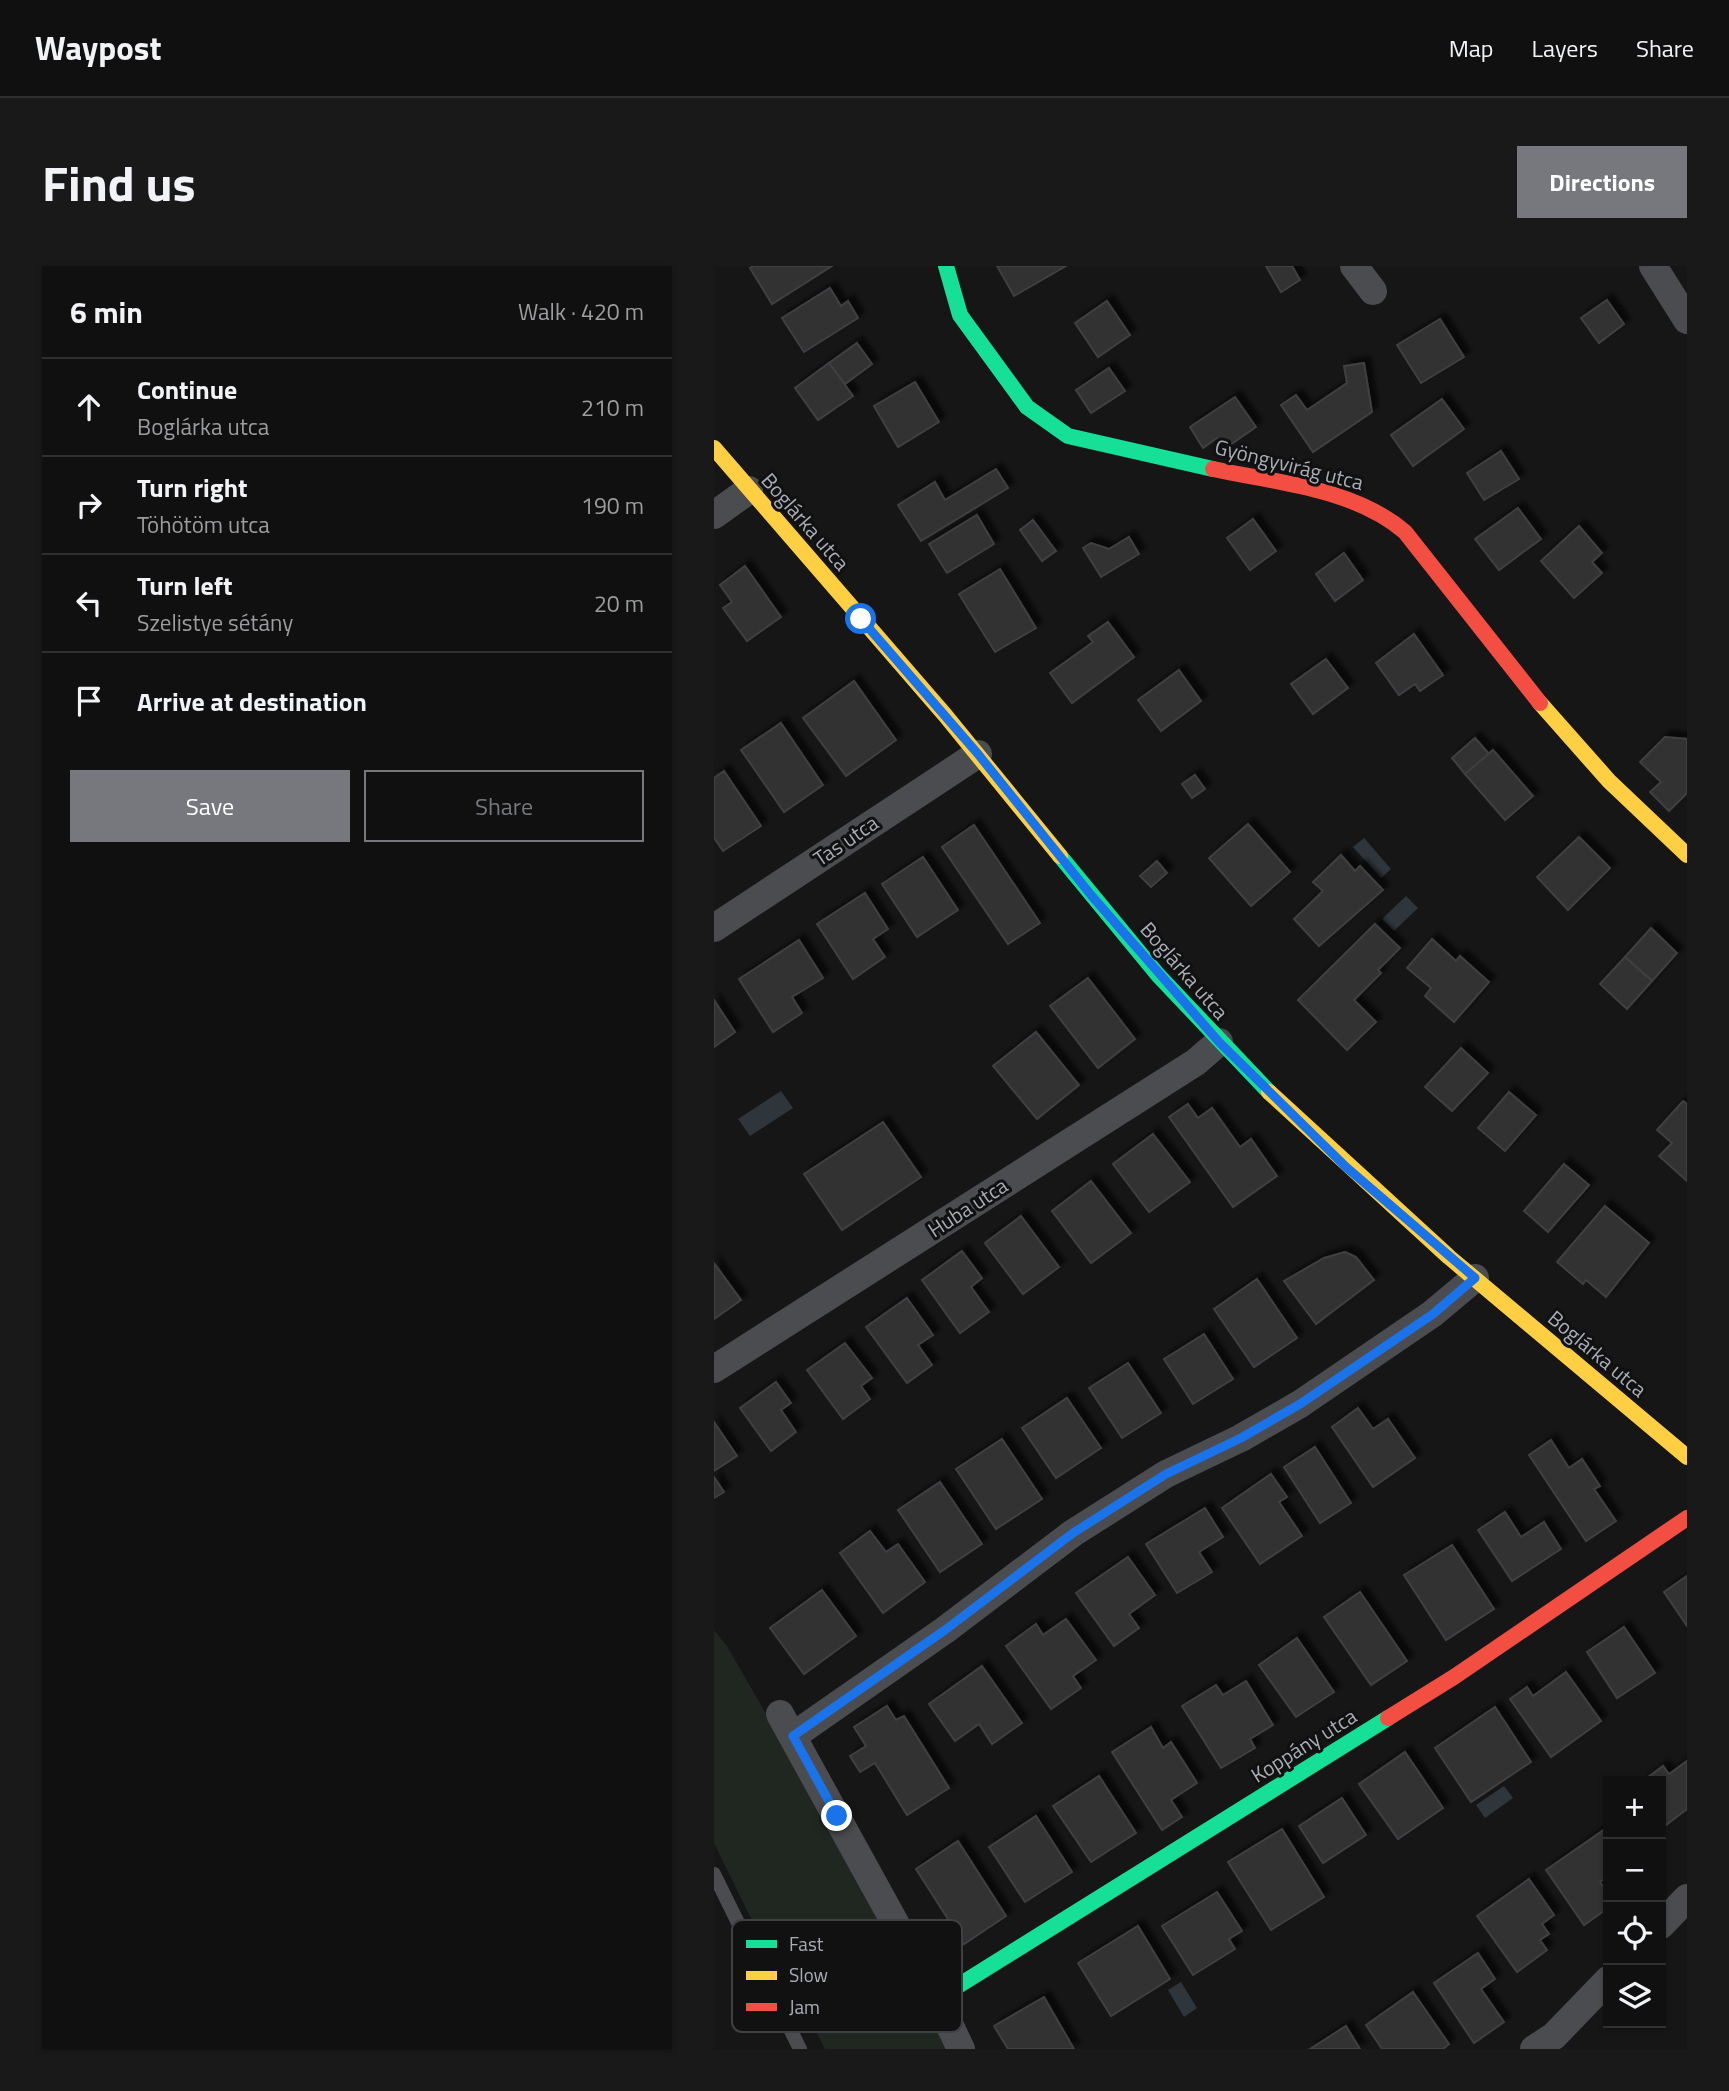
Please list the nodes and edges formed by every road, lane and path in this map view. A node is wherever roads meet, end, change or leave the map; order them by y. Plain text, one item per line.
1 (946, 266) edge
2 (1354, 266) edge
3 (1653, 266) edge
4 (1373, 290) dead end
5 (1687, 320) edge
6 (714, 448) edge
7 (749, 490) junction
8 (714, 514) edge
9 (978, 754) junction
10 (1687, 855) edge
11 (714, 928) edge
12 (1219, 1042) junction
13 (1475, 1278) junction
14 (714, 1368) edge
15 (1687, 1457) edge
16 (1687, 1518) edge
17 (714, 1874) edge
18 (1687, 1898) edge
19 (737, 1920) edge
20 (893, 1920) edge
21 (1666, 1921) edge
22 (962, 1983) edge
23 (1603, 1986) edge
24 (792, 2032) edge
25 (953, 2032) edge
26 (1550, 2045) edge
27 (800, 2049) edge
28 (961, 2049) edge

1 - 10 street, Gyöngyvirág utca
2 - 4 street
3 - 5 street
6 - 7 street, Boglárka utca
7 - 8 street
7 - 9 street, Boglárka utca
9 - 11 street, Tas utca
9 - 12 street, Boglárka utca
12 - 13 street, Boglárka utca
12 - 14 street, Huba utca
13 - 15 street, Boglárka utca
13 - 20 street
16 - 22 street, Koppány utca
17 - 19 lane
18 - 21 street
23 - 26 street
24 - 27 lane
25 - 28 street

